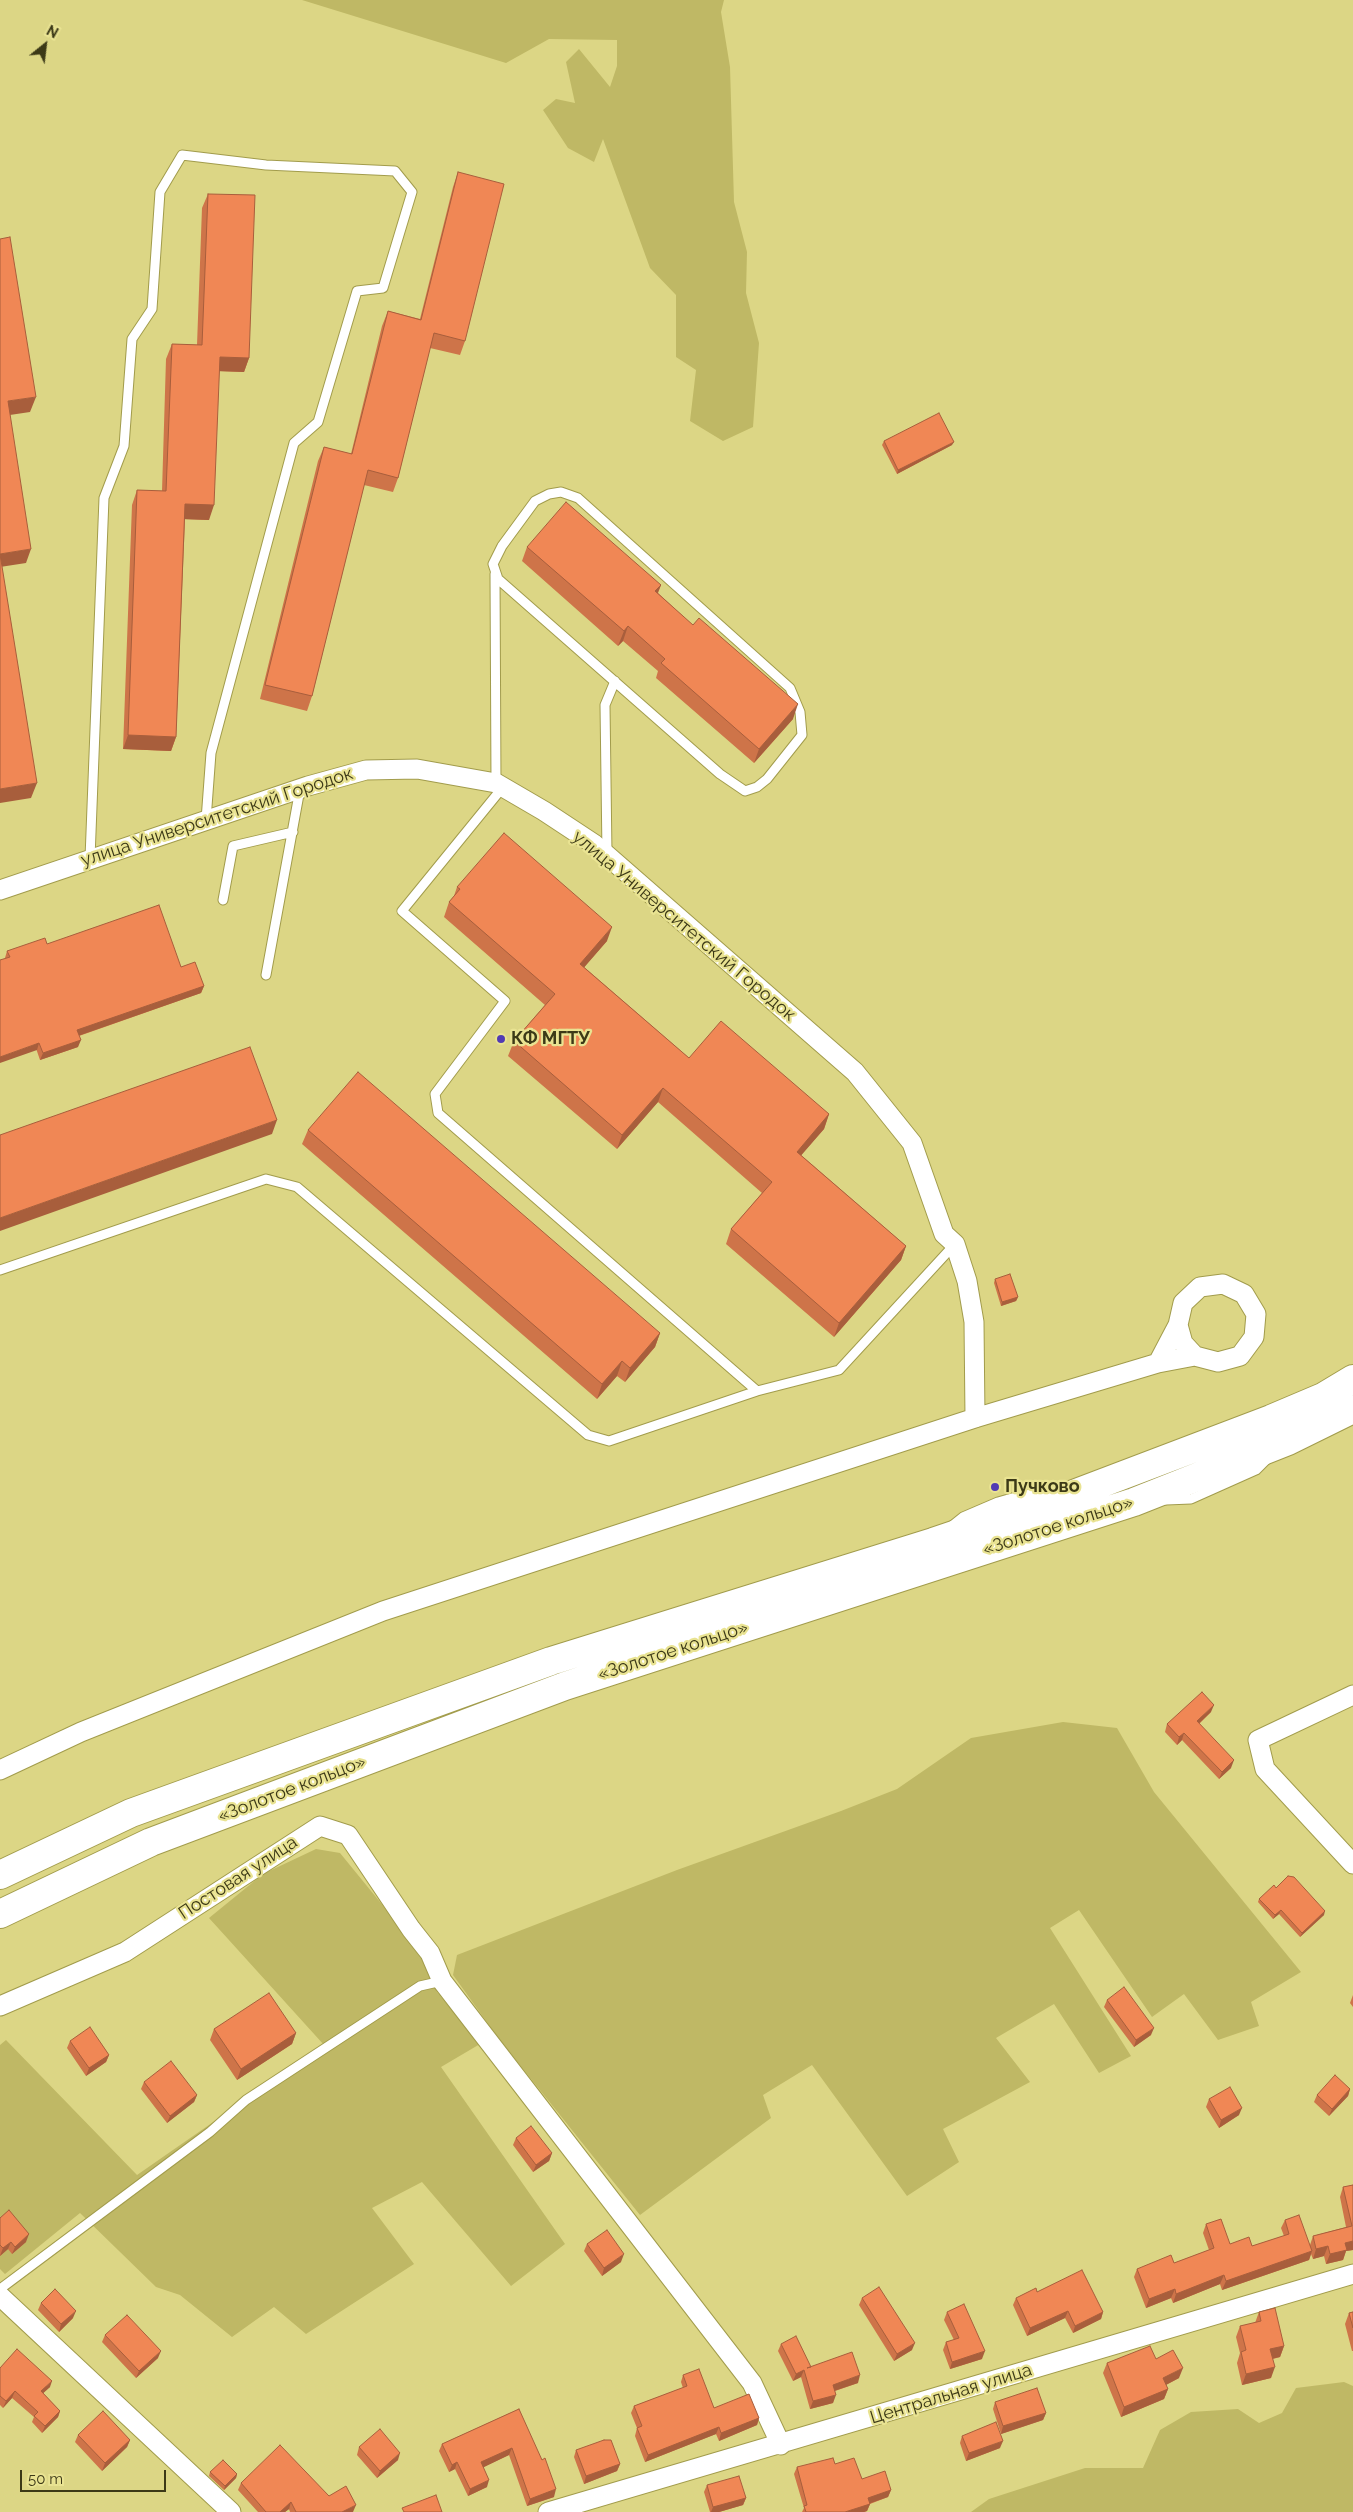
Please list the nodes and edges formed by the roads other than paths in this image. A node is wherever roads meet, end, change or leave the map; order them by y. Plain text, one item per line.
1 (495, 571) junction
2 (615, 681) junction
3 (500, 785) junction
4 (300, 788) junction
5 (206, 820) junction
6 (292, 832) junction
7 (607, 856) junction
8 (90, 858) junction
9 (0, 890) edge
10 (223, 900) dead end
11 (266, 975) dead end
12 (955, 1244) junction
13 (0, 1270) edge
14 (1178, 1325) junction
15 (1195, 1356) junction
16 (1158, 1363) junction
17 (1353, 1379) edge
18 (757, 1391) junction
19 (1353, 1409) edge
20 (975, 1418) junction
21 (1353, 1695) edge
22 (0, 1770) edge
23 (1353, 1864) edge
24 (0, 1875) edge
25 (0, 1914) edge
26 (442, 1981) junction
27 (0, 2006) edge
28 (1353, 2274) edge
29 (0, 2289) edge
30 (0, 2296) edge
31 (780, 2445) junction
32 (231, 2512) edge
33 (548, 2512) edge

1 - 2 lane
1 - 2 lane
1 - 3 lane
2 - 7 lane
3 - 4 street, улица Университетский Городок
3 - 7 street, улица Университетский Городок
3 - 18 lane
4 - 5 street, улица Университетский Городок
4 - 6 lane
5 - 8 street, улица Университетский Городок
5 - 8 lane
6 - 10 lane
6 - 11 lane
7 - 12 street, улица Университетский Городок
8 - 9 street, улица Университетский Городок
12 - 18 lane
12 - 20 street, улица Университетский Городок
13 - 18 lane
14 - 15 street
14 - 15 street
14 - 16 street
15 - 16 street
16 - 20 street
17 - 24 highway, «Золотое кольцо»
19 - 25 highway, «Золотое кольцо»
20 - 22 street
21 - 23 street
26 - 27 street, Постовая улица
26 - 29 lane
26 - 31 street
28 - 31 street, Центральная улица
30 - 32 street
31 - 33 street, Центральная улица

